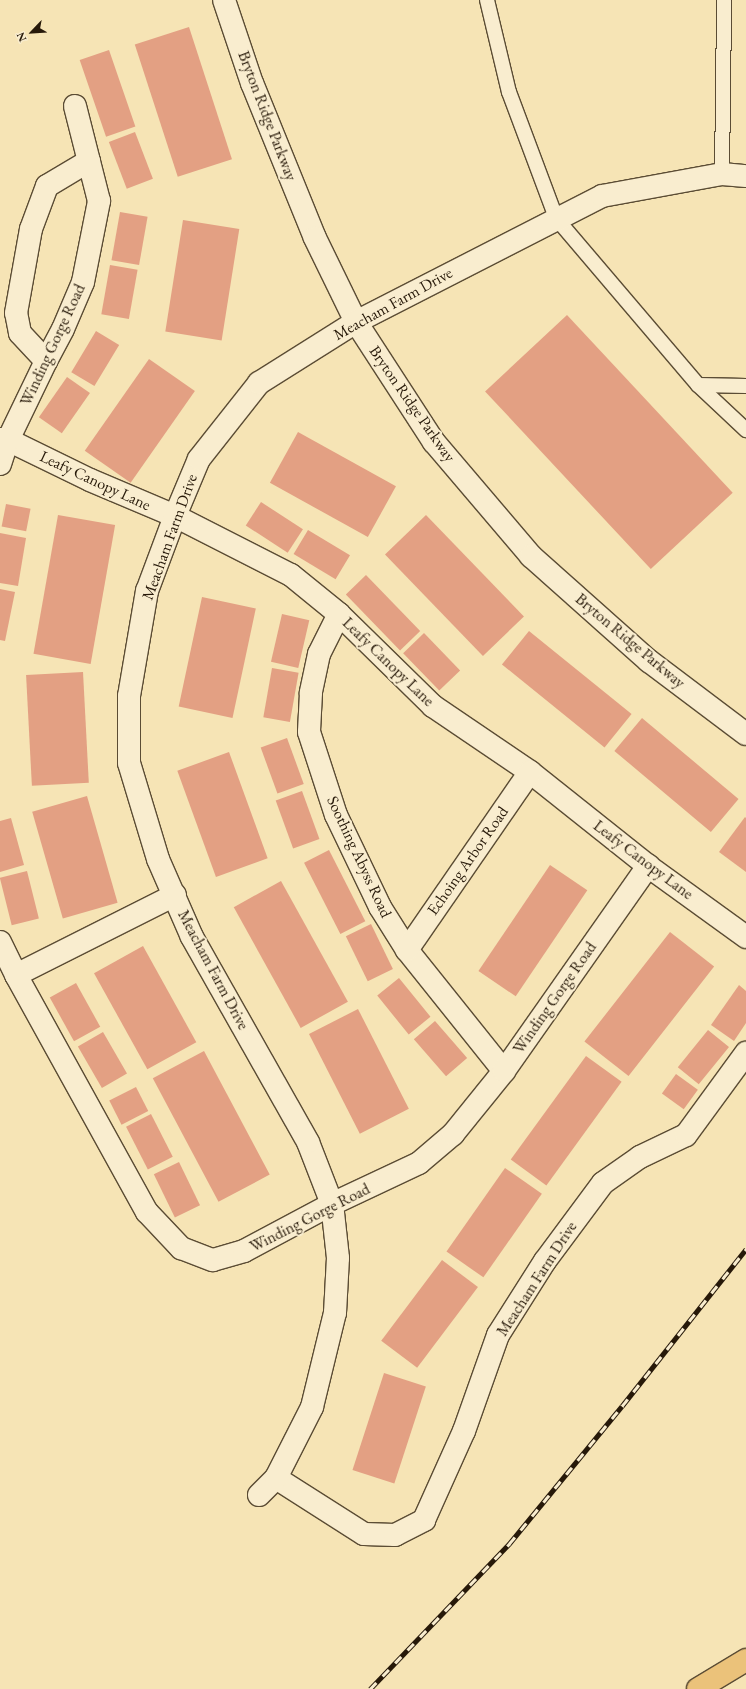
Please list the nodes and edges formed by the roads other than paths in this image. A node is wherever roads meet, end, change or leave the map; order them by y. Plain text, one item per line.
1 (224, 0) edge
2 (487, 0) edge
3 (724, 0) edge
4 (75, 106) dead end
5 (90, 161) junction
6 (722, 174) junction
7 (746, 176) edge
8 (556, 218) junction
9 (356, 322) junction
10 (46, 361) junction
11 (698, 385) junction
12 (746, 386) edge
13 (746, 430) edge
14 (4, 439) edge
15 (0, 464) edge
16 (175, 516) junction
17 (339, 614) junction
18 (746, 734) edge
19 (530, 772) junction
20 (648, 866) junction
21 (175, 895) junction
22 (746, 937) edge
23 (0, 942) edge
24 (407, 950) junction
25 (16, 975) junction
26 (746, 1052) edge
27 (504, 1071) junction
28 (332, 1204) junction
29 (276, 1478) junction
30 (259, 1495) dead end
31 (746, 1660) edge
32 (698, 1689) edge

1 - 9 street, Bryton Ridge Parkway
2 - 8 lane
3 - 6 lane
4 - 5 street, Winding Gorge Road
5 - 10 street, Winding Gorge Road
5 - 10 street
6 - 7 street, Meacham Farm Drive
6 - 8 street, Meacham Farm Drive
8 - 9 street, Meacham Farm Drive
8 - 11 lane
9 - 16 street, Meacham Farm Drive
9 - 18 street, Bryton Ridge Parkway
10 - 14 street, Winding Gorge Road
11 - 12 lane
11 - 13 lane
14 - 15 street, Winding Gorge Road
14 - 16 street, Leafy Canopy Lane
16 - 17 street, Leafy Canopy Lane
16 - 21 street, Meacham Farm Drive
17 - 19 street, Leafy Canopy Lane
17 - 24 street, Soothing Abyss Road
19 - 20 street, Leafy Canopy Lane
19 - 24 street, Echoing Arbor Road
20 - 22 street, Leafy Canopy Lane
20 - 27 street, Winding Gorge Road
21 - 25 street
21 - 28 street, Meacham Farm Drive
23 - 25 street, Winding Gorge Road
24 - 27 street, Soothing Abyss Road
25 - 28 street, Winding Gorge Road
26 - 29 street, Meacham Farm Drive
27 - 28 street, Winding Gorge Road
28 - 29 street, Meacham Farm Drive
29 - 30 street, Meacham Farm Drive
31 - 32 main road

